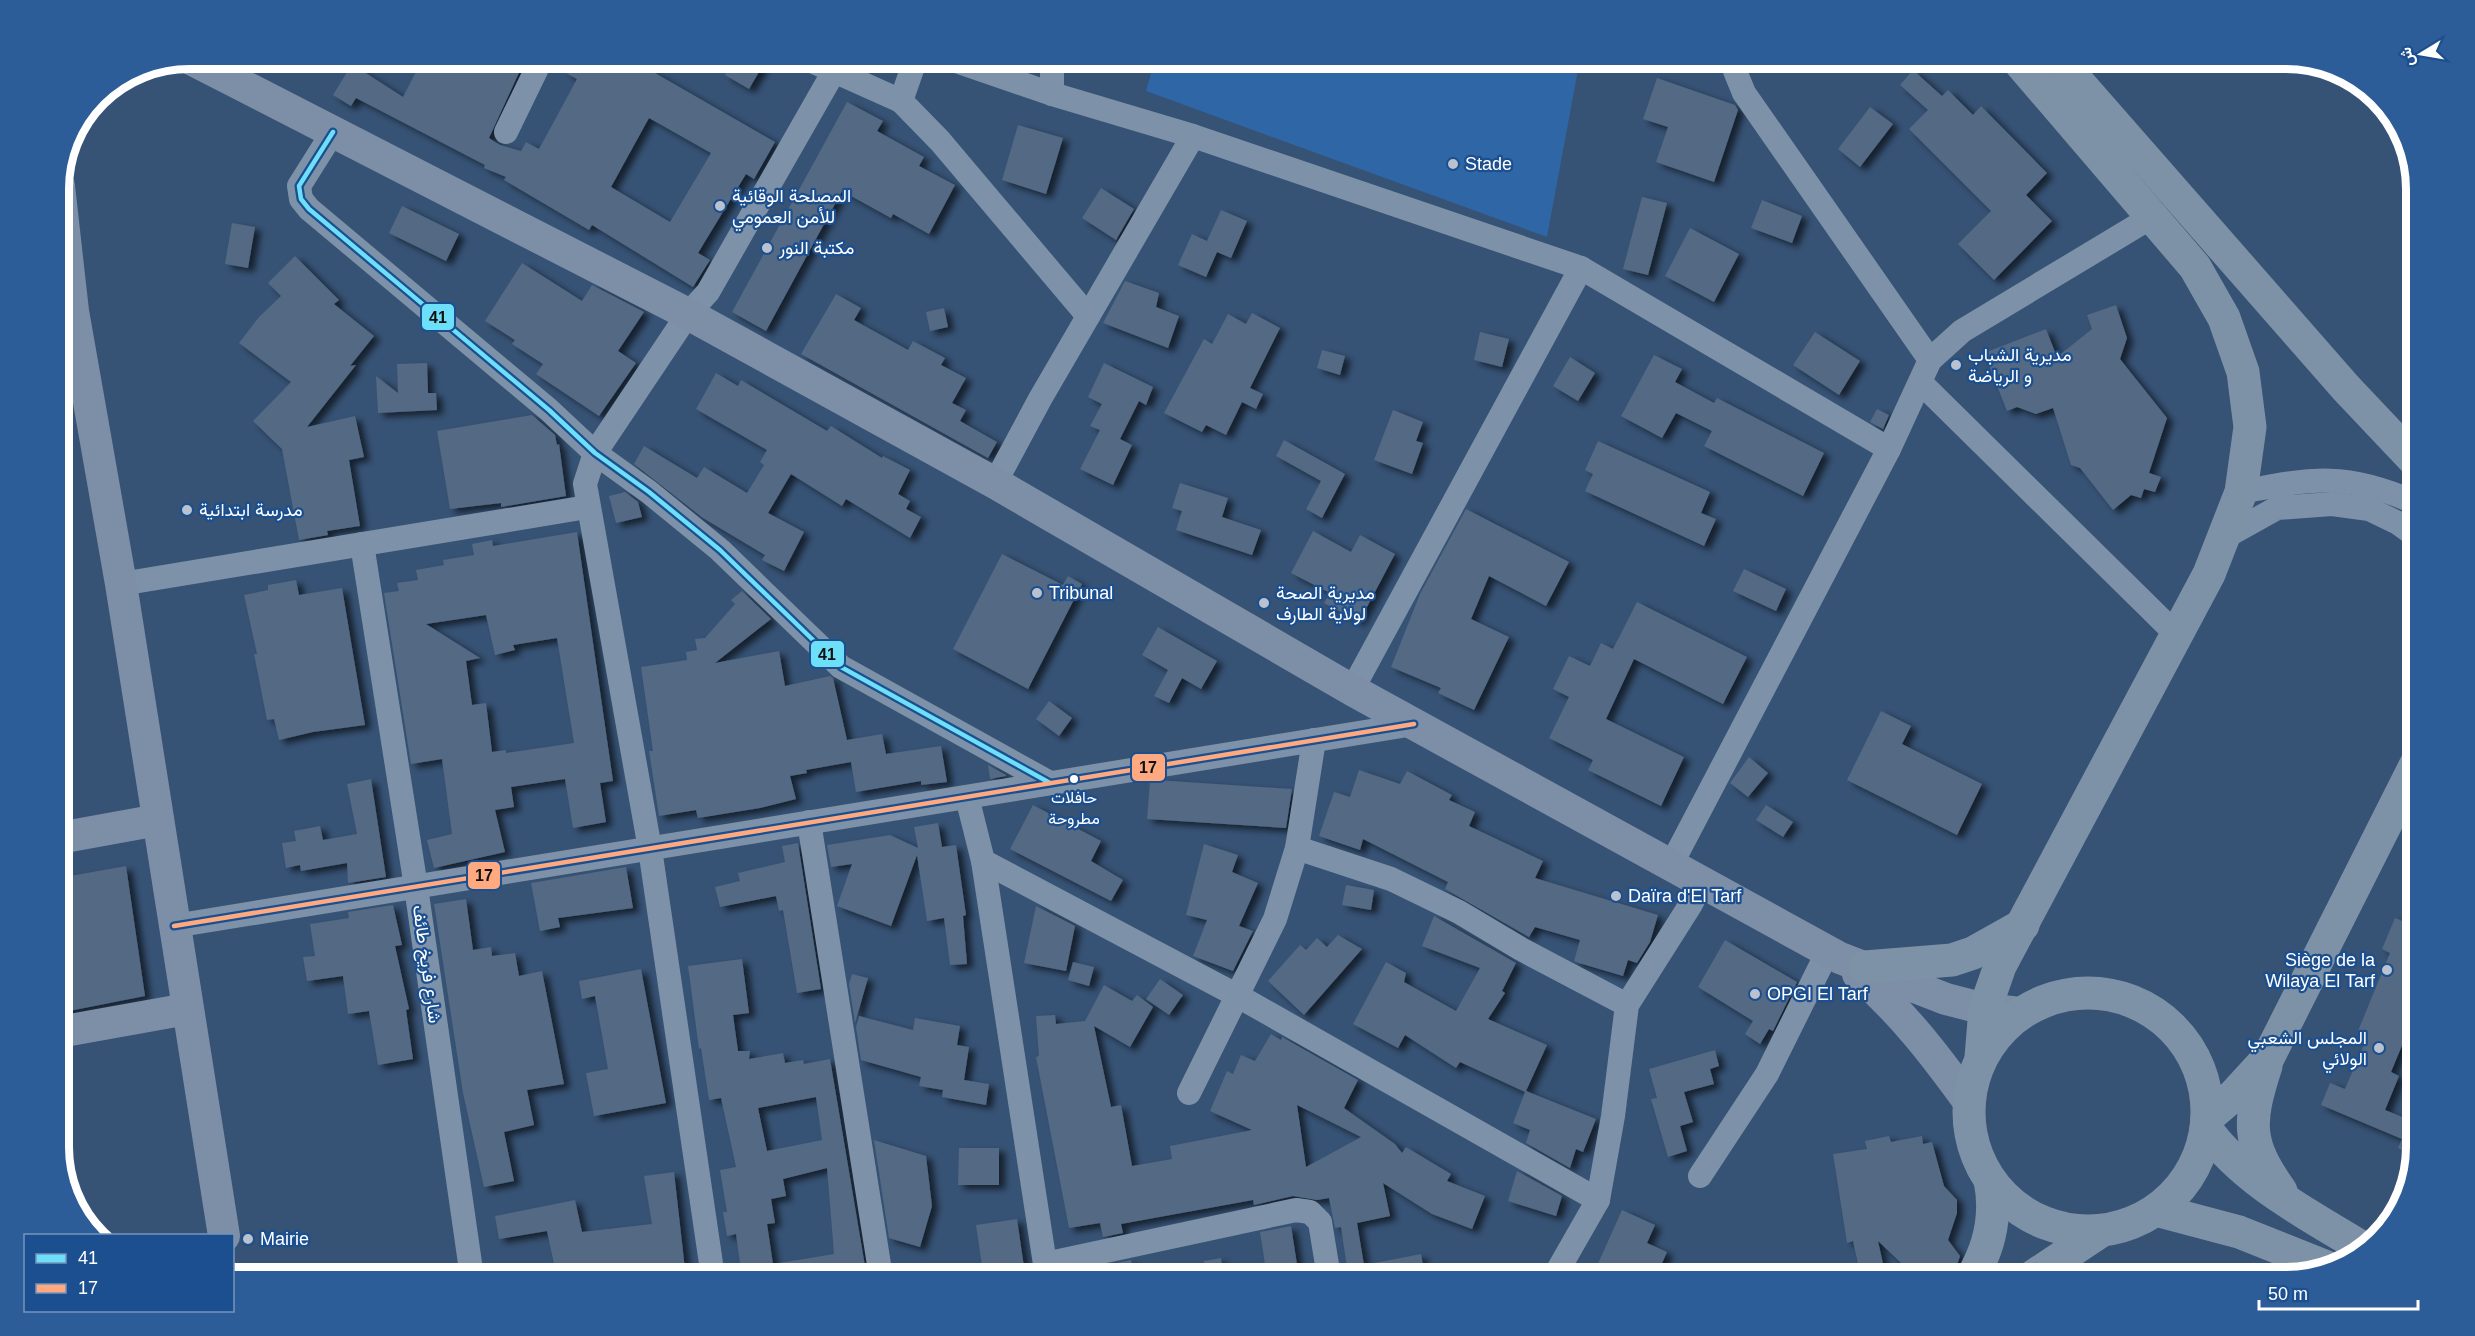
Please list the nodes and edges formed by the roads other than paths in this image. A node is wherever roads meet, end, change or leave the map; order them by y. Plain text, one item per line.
1 (210, 69) edge
2 (537, 69) edge
3 (826, 69) edge
4 (912, 69) edge
5 (979, 69) edge
6 (1052, 69) edge
7 (1735, 69) edge
8 (2026, 69) edge
9 (2067, 69) edge
10 (833, 73) junction
11 (1052, 94) junction
12 (901, 101) junction
13 (333, 132) junction
14 (506, 132) dead end
15 (1194, 136) junction
16 (2153, 216) junction
17 (1581, 268) junction
18 (688, 314) junction
19 (1088, 316) junction
20 (69, 327) edge
21 (1930, 360) junction
22 (1921, 383) junction
23 (1889, 449) junction
24 (2406, 451) edge
25 (595, 453) junction
26 (995, 483) junction
27 (2241, 492) junction
28 (2406, 498) edge
29 (587, 507) junction
30 (2406, 529) edge
31 (2225, 537) junction
32 (362, 544) junction
33 (121, 584) junction
34 (2178, 636) junction
35 (1352, 690) junction
36 (1414, 724) junction
37 (1314, 740) junction
38 (1050, 783) junction
39 (2406, 784) edge
40 (967, 796) junction
41 (158, 820) junction
42 (809, 822) junction
43 (69, 836) edge
44 (1297, 848) junction
45 (650, 849) junction
46 (983, 861) junction
47 (1671, 865) junction
48 (1702, 883) junction
49 (416, 887) junction
50 (2023, 925) junction
51 (174, 926) junction
52 (1844, 959) junction
53 (1238, 996) junction
54 (1627, 1005) junction
55 (187, 1009) junction
56 (1985, 1009) junction
57 (2020, 1013) junction
58 (69, 1030) edge
59 (1982, 1057) junction
60 (2268, 1058) junction
61 (1189, 1094) dead end
62 (1969, 1102) junction
63 (2206, 1123) junction
64 (1700, 1176) dead end
65 (1990, 1180) junction
66 (1598, 1200) junction
67 (2289, 1202) junction
68 (2156, 1210) junction
69 (2101, 1231) junction
70 (224, 1234) edge
71 (2357, 1244) edge
72 (2316, 1263) edge
73 (470, 1267) edge
74 (710, 1267) edge
75 (879, 1267) edge
76 (1045, 1267) edge
77 (1062, 1267) edge
78 (1327, 1267) edge
79 (1560, 1267) edge
80 (1977, 1267) edge
81 (2048, 1267) edge

1 - 13 main road
2 - 14 street
3 - 10 street
4 - 12 street
5 - 11 street
6 - 11 street
7 - 21 street
8 - 16 highway
9 - 24 highway
10 - 12 street
10 - 18 street
11 - 15 street
12 - 19 street
13 - 18 main road
13 - 25 street
15 - 17 street
15 - 19 street
16 - 21 street
16 - 27 highway
17 - 23 street
17 - 35 street
18 - 25 street
18 - 26 main road
19 - 26 street
20 - 33 main road
21 - 22 street
22 - 23 street
22 - 34 street
23 - 47 street
25 - 29 street
25 - 38 street
26 - 35 main road
27 - 28 street
27 - 31 highway
29 - 32 street
29 - 45 street
30 - 31 street
31 - 34 highway
32 - 33 street
32 - 49 street, شارع فريخ طائف
33 - 41 main road
34 - 50 highway
35 - 36 main road
36 - 37 street
36 - 47 main road
37 - 38 street
37 - 44 street
38 - 40 street
39 - 60 highway
40 - 42 street
40 - 46 street
41 - 43 main road
41 - 51 main road
42 - 45 street
42 - 75 street
44 - 53 street
44 - 54 street
45 - 49 street
45 - 74 street
46 - 53 street
46 - 76 street
47 - 48 main road
48 - 52 main road
48 - 54 street
49 - 51 street
49 - 73 street, شارع فريخ طائف
50 - 52 highway
50 - 56 highway
51 - 55 main road
52 - 56 main road
52 - 62 main road
52 - 64 street
53 - 61 street
53 - 66 street
54 - 66 street
55 - 58 main road
55 - 70 main road
56 - 57 main road
56 - 59 highway
57 - 59 highway
57 - 63 highway
59 - 62 highway
60 - 63 highway
60 - 67 highway
62 - 65 highway
63 - 67 highway
63 - 68 highway
65 - 69 highway
65 - 80 highway
66 - 79 street
67 - 71 highway
68 - 69 highway
68 - 72 highway
69 - 81 highway
77 - 78 street

